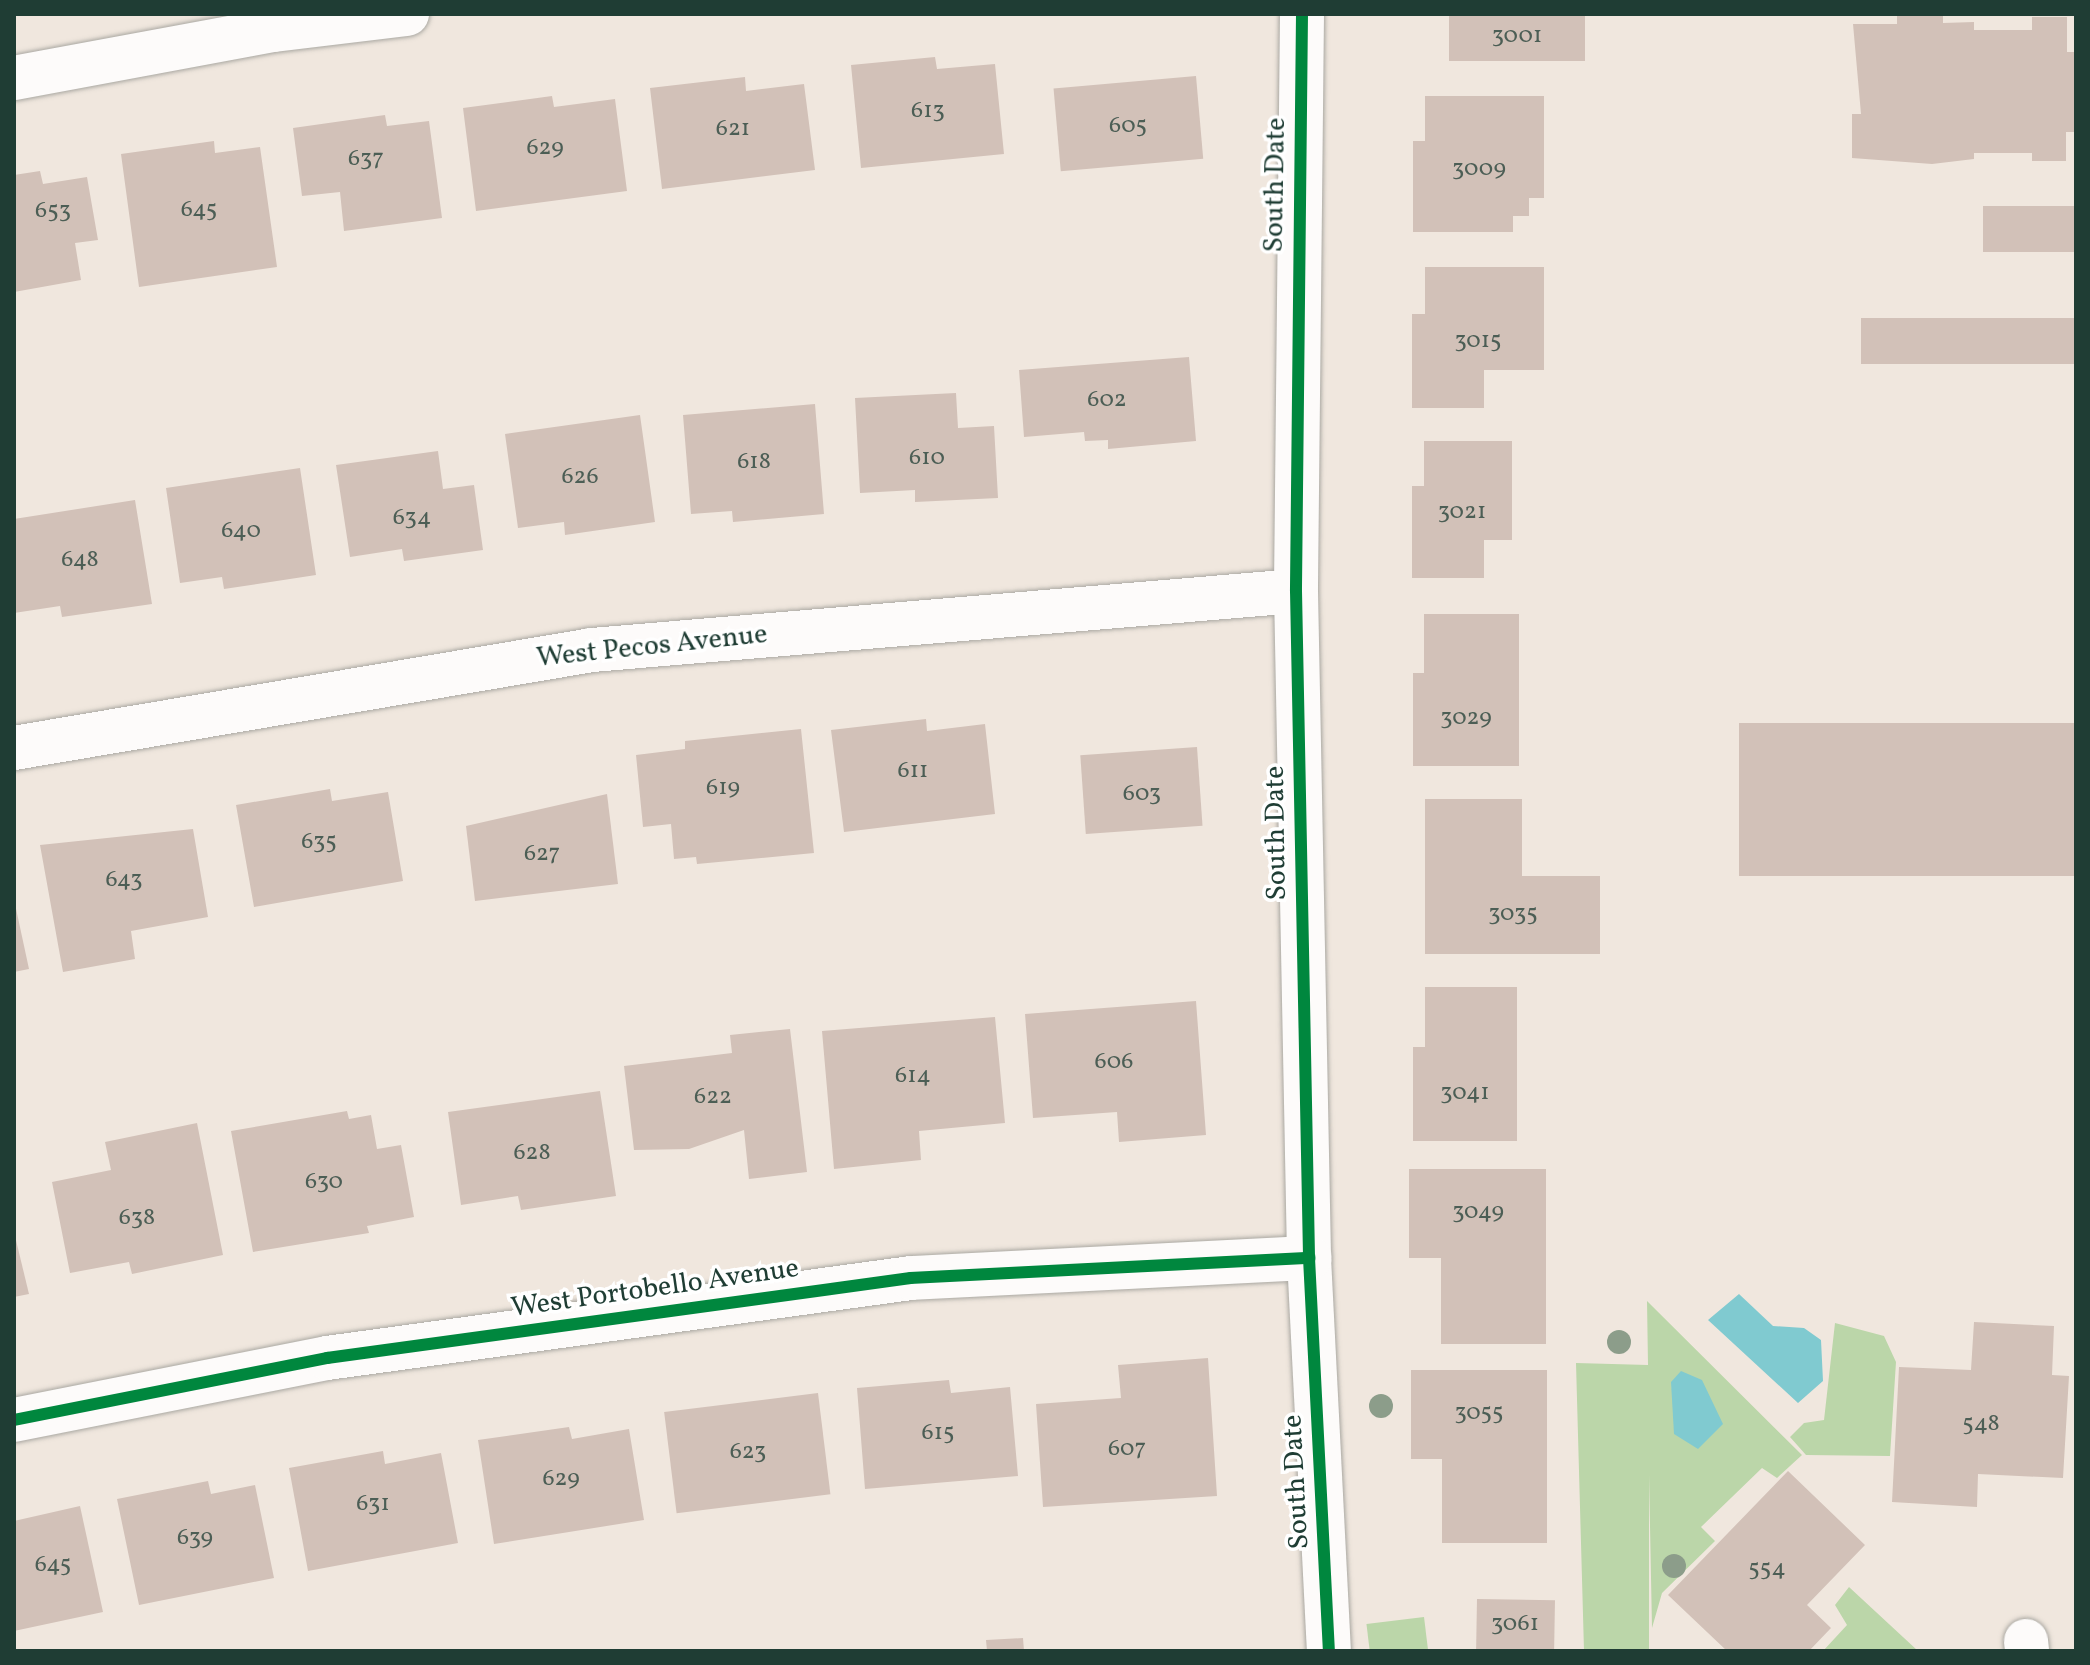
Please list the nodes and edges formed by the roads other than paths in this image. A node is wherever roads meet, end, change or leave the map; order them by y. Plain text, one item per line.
1 (407, 14) edge
2 (1302, 14) edge
3 (14, 78) edge
4 (1296, 591) junction
5 (14, 748) edge
6 (1309, 1258) junction
7 (14, 1420) edge
8 (1329, 1651) edge

1 - 3 street
2 - 4 street, South Date
4 - 5 street, West Pecos Avenue
4 - 6 street, South Date
6 - 7 street, West Portobello Avenue
6 - 8 street, South Date

